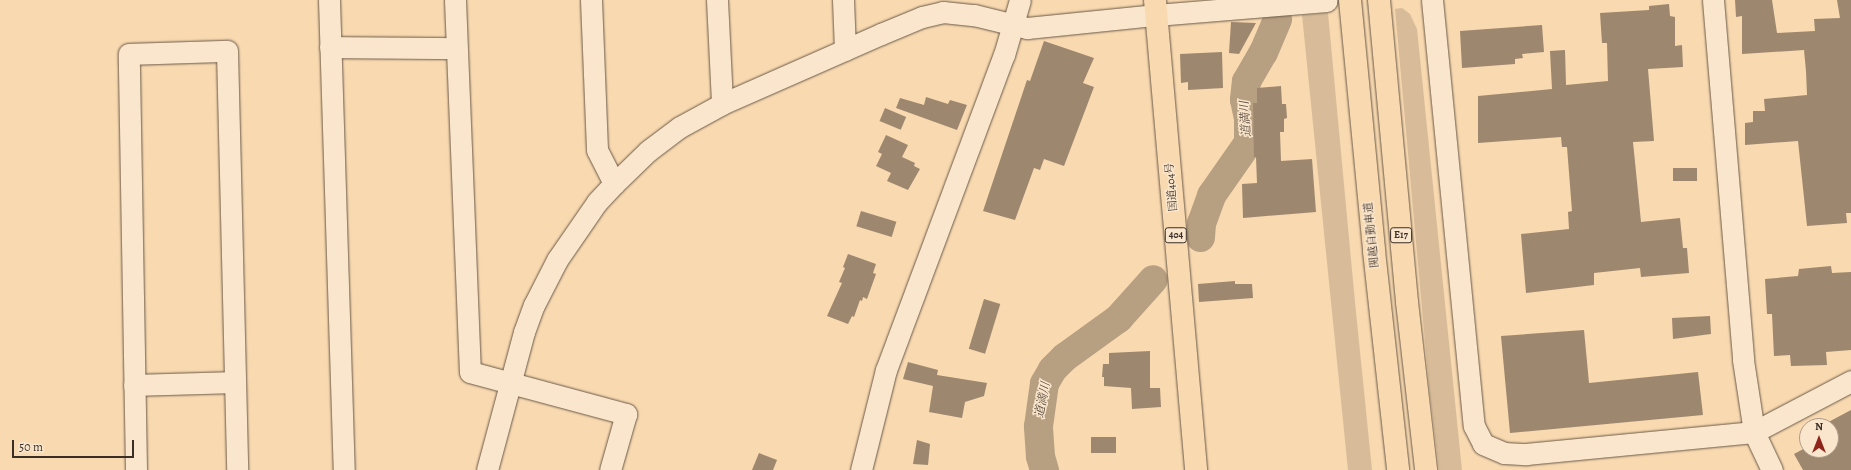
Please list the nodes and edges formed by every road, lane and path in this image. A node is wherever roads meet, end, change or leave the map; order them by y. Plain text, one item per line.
1 (329, 0) edge
2 (455, 0) edge
3 (591, 0) edge
4 (717, 0) edge
5 (843, 0) edge
6 (1020, 0) edge
7 (1350, 0) edge
8 (1379, 0) edge
9 (1432, 0) edge
10 (1713, 0) edge
11 (1326, 1) edge
12 (944, 6) edge
13 (1155, 7) edge
14 (1013, 25) junction
15 (330, 47) junction
16 (456, 48) junction
17 (845, 50) junction
18 (722, 104) junction
19 (614, 184) junction
20 (1851, 381) edge
21 (235, 382) junction
22 (510, 382) junction
23 (134, 385) junction
24 (1754, 432) junction
25 (136, 470) edge
26 (237, 470) edge
27 (344, 470) edge
28 (487, 470) edge
29 (610, 470) edge
30 (861, 470) edge
31 (1196, 470) edge
32 (1398, 470) edge
33 (1426, 470) edge
34 (1772, 470) edge

1 - 15 street
2 - 16 street
3 - 19 street
4 - 18 street
5 - 17 street
6 - 14 street
7 - 32 highway, 関越自動車道
8 - 33 highway, E17
9 - 24 street
10 - 24 street
11 - 13 street
12 - 14 street
12 - 17 street
13 - 14 street
13 - 31 highway, 国道404号 / 404
14 - 30 street
15 - 16 street
15 - 27 street
16 - 22 street
17 - 18 street
18 - 19 street
19 - 22 street
20 - 24 street
21 - 23 street
21 - 23 street
21 - 26 street
22 - 28 street
22 - 29 street
23 - 25 street
24 - 34 street

